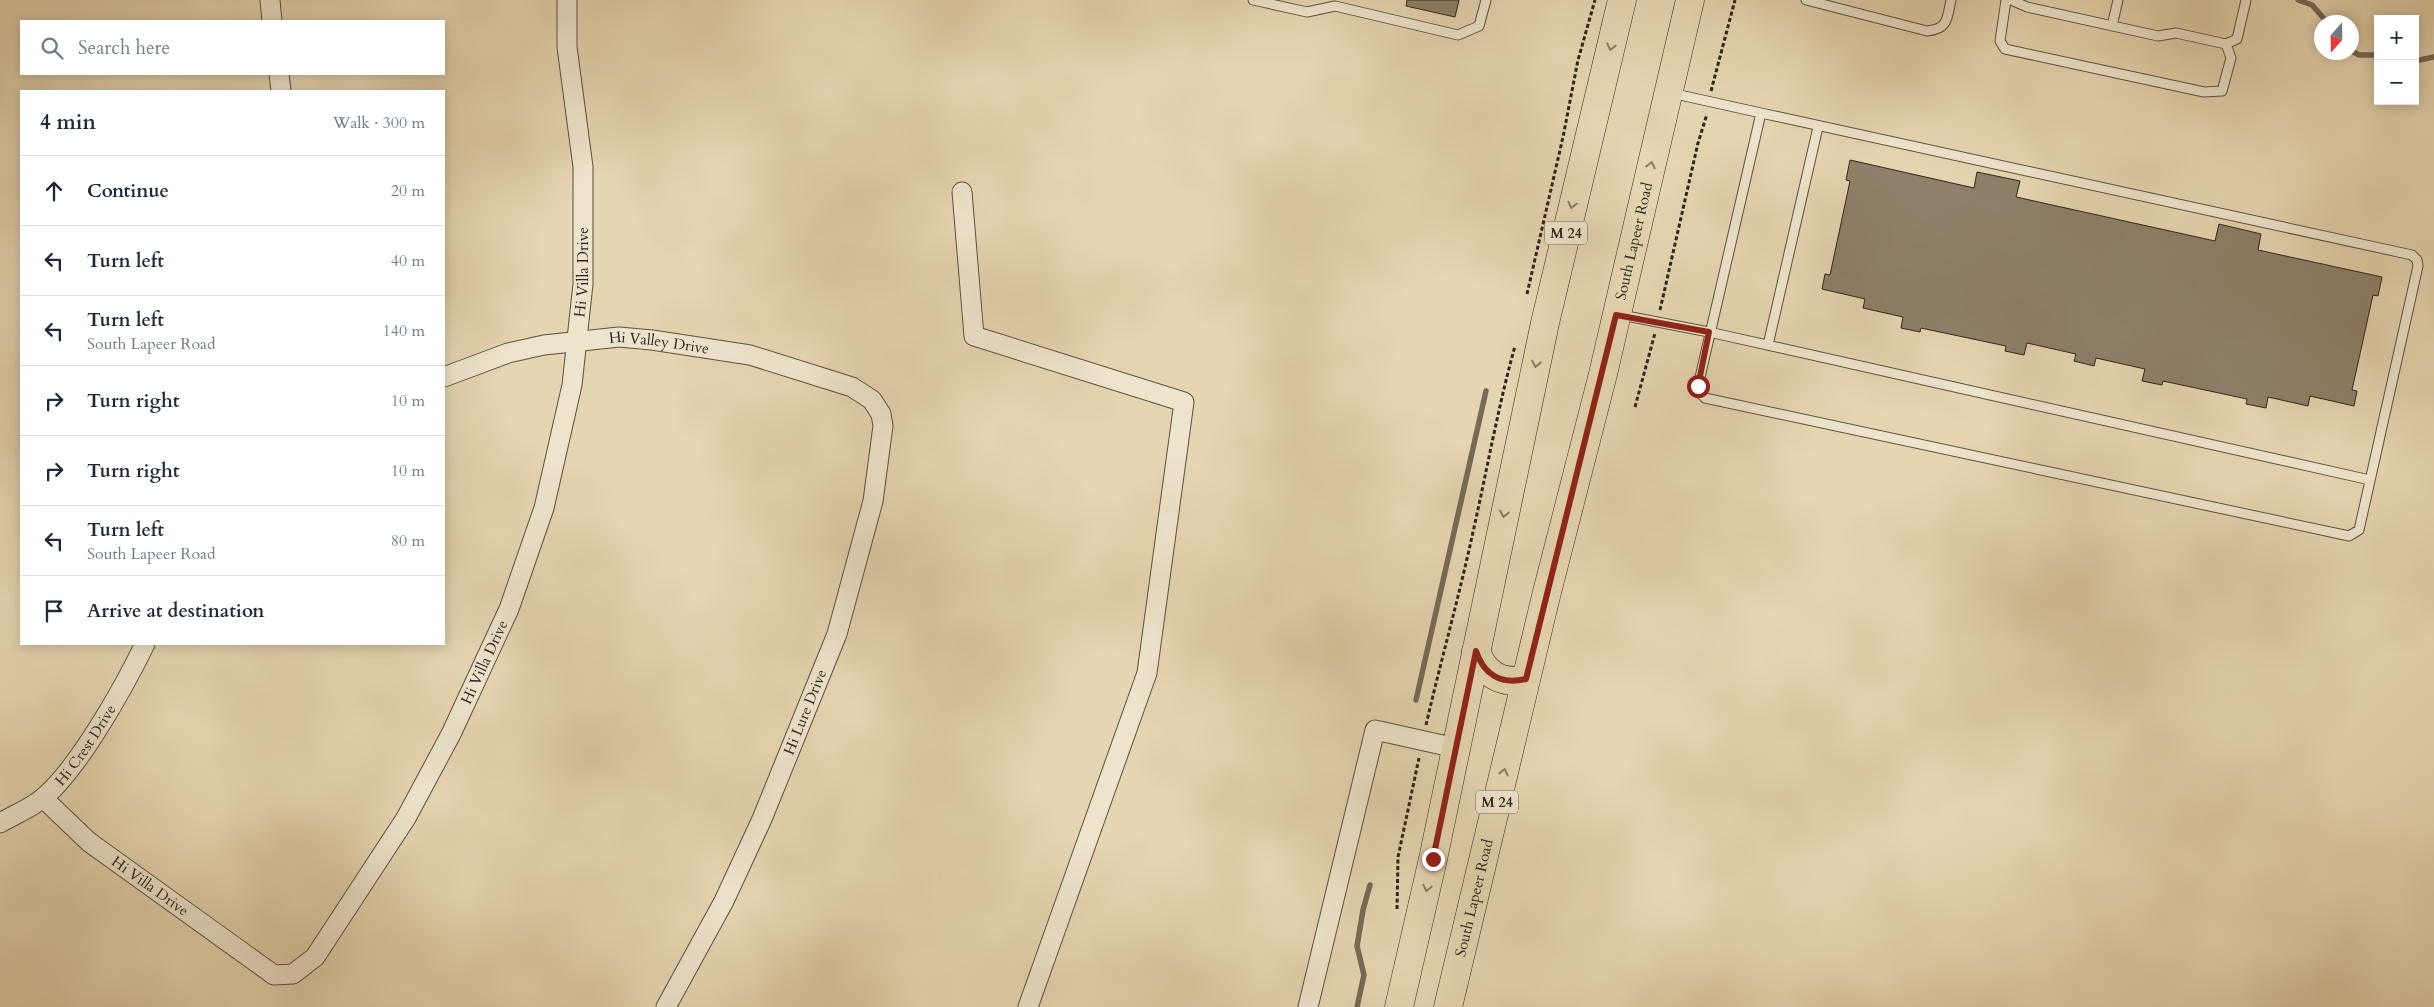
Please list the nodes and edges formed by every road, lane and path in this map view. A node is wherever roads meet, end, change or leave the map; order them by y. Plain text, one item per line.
1 (270, 0) edge
2 (567, 0) edge
3 (1253, 0) edge
4 (1486, 0) edge
5 (1595, 0) edge
6 (1622, 0) edge
7 (1690, 0) edge
8 (1735, 0) edge
9 (1806, 0) edge
10 (1951, 0) edge
11 (2006, 0) edge
12 (2011, 0) edge
13 (2118, 0) edge
14 (2246, 0) edge
15 (272, 20) edge
16 (2112, 26) junction
17 (2226, 44) junction
18 (279, 75) edge
19 (281, 90) edge
20 (1668, 92) junction
21 (1709, 101) junction
22 (1761, 113) junction
23 (1818, 127) junction
24 (962, 192) dead end
25 (1526, 298) dead end
26 (1616, 315) junction
27 (1657, 323) junction
28 (1709, 332) junction
29 (577, 341) junction
30 (1517, 342) dead end
31 (1768, 345) junction
32 (445, 377) edge
33 (872, 400) joint
34 (1635, 407) dead end
35 (2370, 480) junction
36 (144, 645) edge
37 (1476, 651) junction
38 (1526, 679) junction
39 (1423, 741) junction
40 (1456, 748) junction
41 (43, 798) junction
42 (0, 823) edge
43 (1398, 857) dead end
44 (666, 1007) edge
45 (1028, 1007) edge
46 (1308, 1007) edge
47 (1399, 1007) edge
48 (1448, 1007) edge

1 - 15 street
2 - 29 street, Hi Villa Drive
3 - 4 lane
5 - 25 path
6 -> 37 main road, M 24
7 - 20 main road, South Lapeer Road / M 24
8 - 21 path
9 - 10 lane
11 - 17 lane
12 - 16 lane
13 - 16 lane
14 - 17 lane
16 - 17 lane
18 - 19 street
20 - 21 lane
26 -> 20 main road, South Lapeer Road / M 24
21 - 22 lane
21 - 27 path
22 - 23 lane
22 - 28 lane
23 - 31 lane
23 - 35 lane
24 - 45 street
26 - 27 lane
26 - 38 main road, South Lapeer Road / M 24
27 - 28 lane
27 - 34 path
28 - 31 lane
28 - 35 lane
29 - 32 street, Hi Valley Drive
29 - 33 street, Hi Valley Drive
29 - 41 street, Hi Villa Drive
30 - 39 path
31 - 35 lane
33 - 44 street, Hi Lure Drive
36 - 41 street, Hi Crest Drive
37 - 38 main road
37 - 40 main road, M 24
48 -> 38 main road, South Lapeer Road / M 24
39 - 40 street
39 - 43 path
39 - 46 street
40 -> 47 main road, M 24
41 - 42 street, Hi Crest Drive

